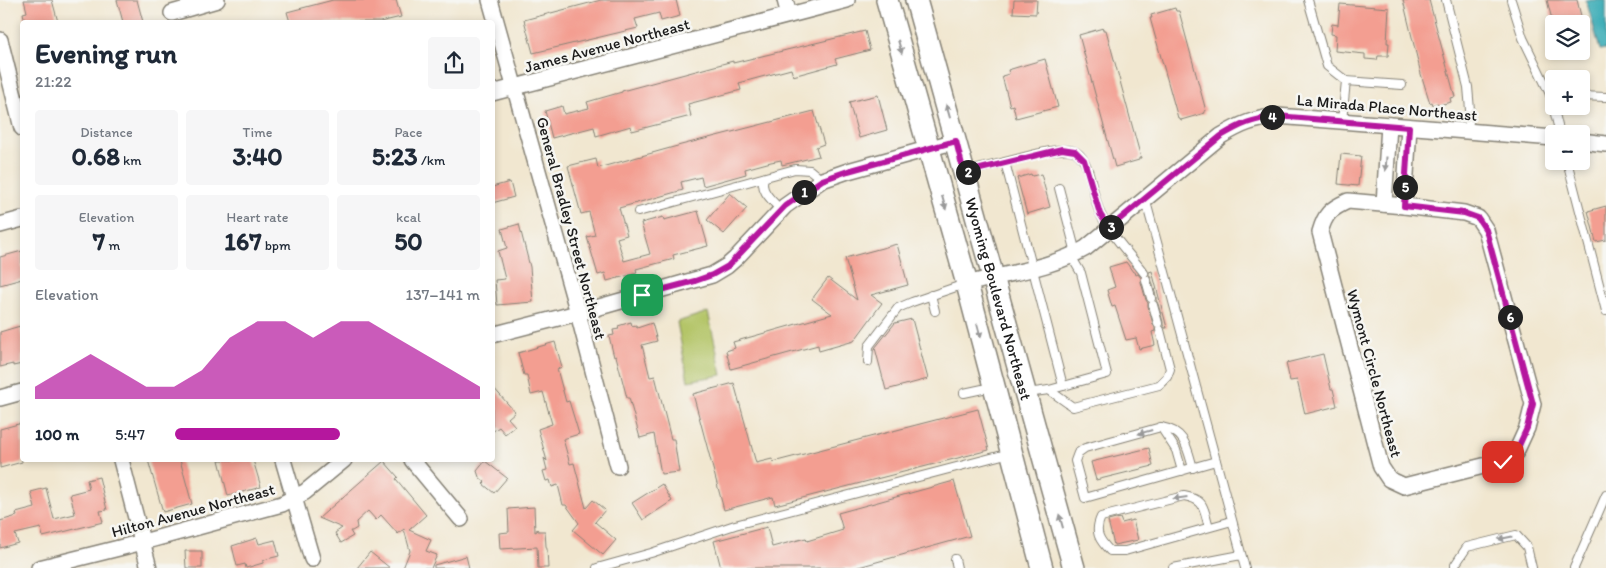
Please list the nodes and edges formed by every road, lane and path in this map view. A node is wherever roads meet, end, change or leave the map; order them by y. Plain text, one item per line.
1 (217, 0) edge
2 (490, 0) edge
3 (785, 0) edge
4 (847, 0) edge
5 (887, 0) edge
6 (916, 0) edge
7 (1308, 0) edge
8 (1446, 0) edge
9 (1511, 0) edge
10 (171, 12) edge
11 (789, 15) junction
12 (0, 40) edge
13 (1545, 80) edge
14 (1346, 81) junction
15 (1402, 84) dead end
16 (515, 87) junction
17 (495, 92) edge
18 (1590, 96) edge
19 (1606, 97) edge
20 (20, 120) edge
21 (1342, 121) junction
22 (1389, 125) junction
23 (1409, 127) junction
24 (1468, 132) junction
25 (1545, 137) edge
26 (956, 141) junction
27 (1590, 142) edge
28 (1606, 144) edge
29 (928, 148) junction
30 (1005, 162) junction
31 (1569, 170) edge
32 (964, 173) junction
33 (764, 178) junction
34 (822, 180) junction
35 (1059, 188) dead end
36 (1145, 198) junction
37 (1384, 204) junction
38 (1404, 206) junction
39 (781, 210) junction
40 (638, 212) dead end
41 (20, 220) edge
42 (0, 225) edge
43 (1109, 228) junction
44 (1074, 255) junction
45 (1032, 268) junction
46 (992, 277) junction
47 (967, 284) junction
48 (931, 295) junction
49 (935, 311) dead end
50 (1606, 311) edge
51 (578, 313) junction
52 (495, 334) edge
53 (868, 362) dead end
54 (994, 386) junction
55 (1064, 386) junction
56 (1048, 390) junction
57 (20, 393) edge
58 (964, 393) dead end
59 (1025, 393) junction
60 (0, 398) edge
61 (1161, 427) junction
62 (1012, 452) junction
63 (122, 462) edge
64 (284, 462) edge
65 (342, 462) edge
66 (414, 462) edge
67 (1216, 462) junction
68 (618, 466) dead end
69 (1193, 468) junction
70 (1182, 471) junction
71 (1606, 495) edge
72 (294, 499) junction
73 (461, 519) dead end
74 (1232, 521) junction
75 (1209, 528) junction
76 (143, 542) junction
77 (1241, 555) junction
78 (312, 559) dead end
79 (955, 559) dead end
80 (39, 568) edge
81 (149, 568) edge
82 (597, 568) edge
83 (957, 568) edge
84 (1042, 568) edge
85 (1074, 568) edge
86 (1173, 568) edge
87 (1245, 568) edge
88 (1455, 568) edge
89 (1532, 568) edge
90 (1574, 568) edge

1 - 10 street
2 - 16 street, General Bradley Street Northeast
3 - 11 street
4 - 11 street, James Avenue Northeast
5 -> 29 main road, Wyoming Boulevard Northeast
26 -> 6 main road, Wyoming Boulevard Northeast
7 - 14 lane
8 - 24 lane
9 - 13 lane
11 - 16 street, James Avenue Northeast
12 - 20 street
14 - 15 lane
14 - 21 lane
16 - 17 street, James Avenue Northeast
16 - 51 street, General Bradley Street Northeast
18 - 19 lane
21 - 22 street, La Mirada Place Northeast
21 - 36 street, La Mirada Place Northeast
22 - 23 street, La Mirada Place Northeast
22 -> 37 street
23 - 24 street, La Mirada Place Northeast
23 - 38 street
24 - 25 street, La Mirada Place Northeast
26 - 29 street
26 - 32 main road, Wyoming Boulevard Northeast
27 - 28 street
29 - 34 street
29 -> 47 main road, Wyoming Boulevard Northeast
30 - 32 lane
30 - 43 lane
30 - 45 lane
31 - 50 lane
32 - 46 main road, Wyoming Boulevard Northeast
33 - 34 lane
33 - 39 lane
33 - 40 lane
34 - 39 street
35 - 44 lane
36 - 43 street, La Mirada Place Northeast
36 - 67 lane
37 - 38 street, Wymont Circle Northeast
37 - 38 street, Wymont Circle Northeast
39 - 51 street
41 - 42 street
43 - 44 street, La Mirada Place Northeast
43 - 56 lane
44 - 45 street, La Mirada Place Northeast
44 - 55 lane
45 - 46 street, La Mirada Place Northeast
45 - 55 lane
46 - 47 street, La Mirada Place Northeast
46 - 59 main road, Wyoming Boulevard Northeast
47 - 48 lane
47 -> 54 main road, Wyoming Boulevard Northeast
48 - 49 lane
48 - 53 lane
51 - 52 street
51 - 68 street, General Bradley Street Northeast
54 - 58 lane
54 - 62 main road, Wyoming Boulevard Northeast
55 - 56 lane
56 - 59 lane
57 - 60 street
85 -> 59 main road, Wyoming Boulevard Northeast
61 - 69 lane
61 - 70 lane
61 -> 70 lane
62 - 82 lane
62 - 84 main road, Wyoming Boulevard Northeast
63 - 76 street
64 - 72 street
65 - 72 street, Hilton Avenue Northeast
66 - 73 street
67 - 69 lane
67 - 74 lane
69 - 70 lane
71 - 90 lane
72 - 76 street, Hilton Avenue Northeast
72 - 78 street
74 - 75 lane
74 - 77 lane
75 -> 75 lane
76 - 80 street, Hilton Avenue Northeast
76 - 81 street
77 - 86 lane
77 - 87 lane
79 - 83 lane
89 -> 88 lane

